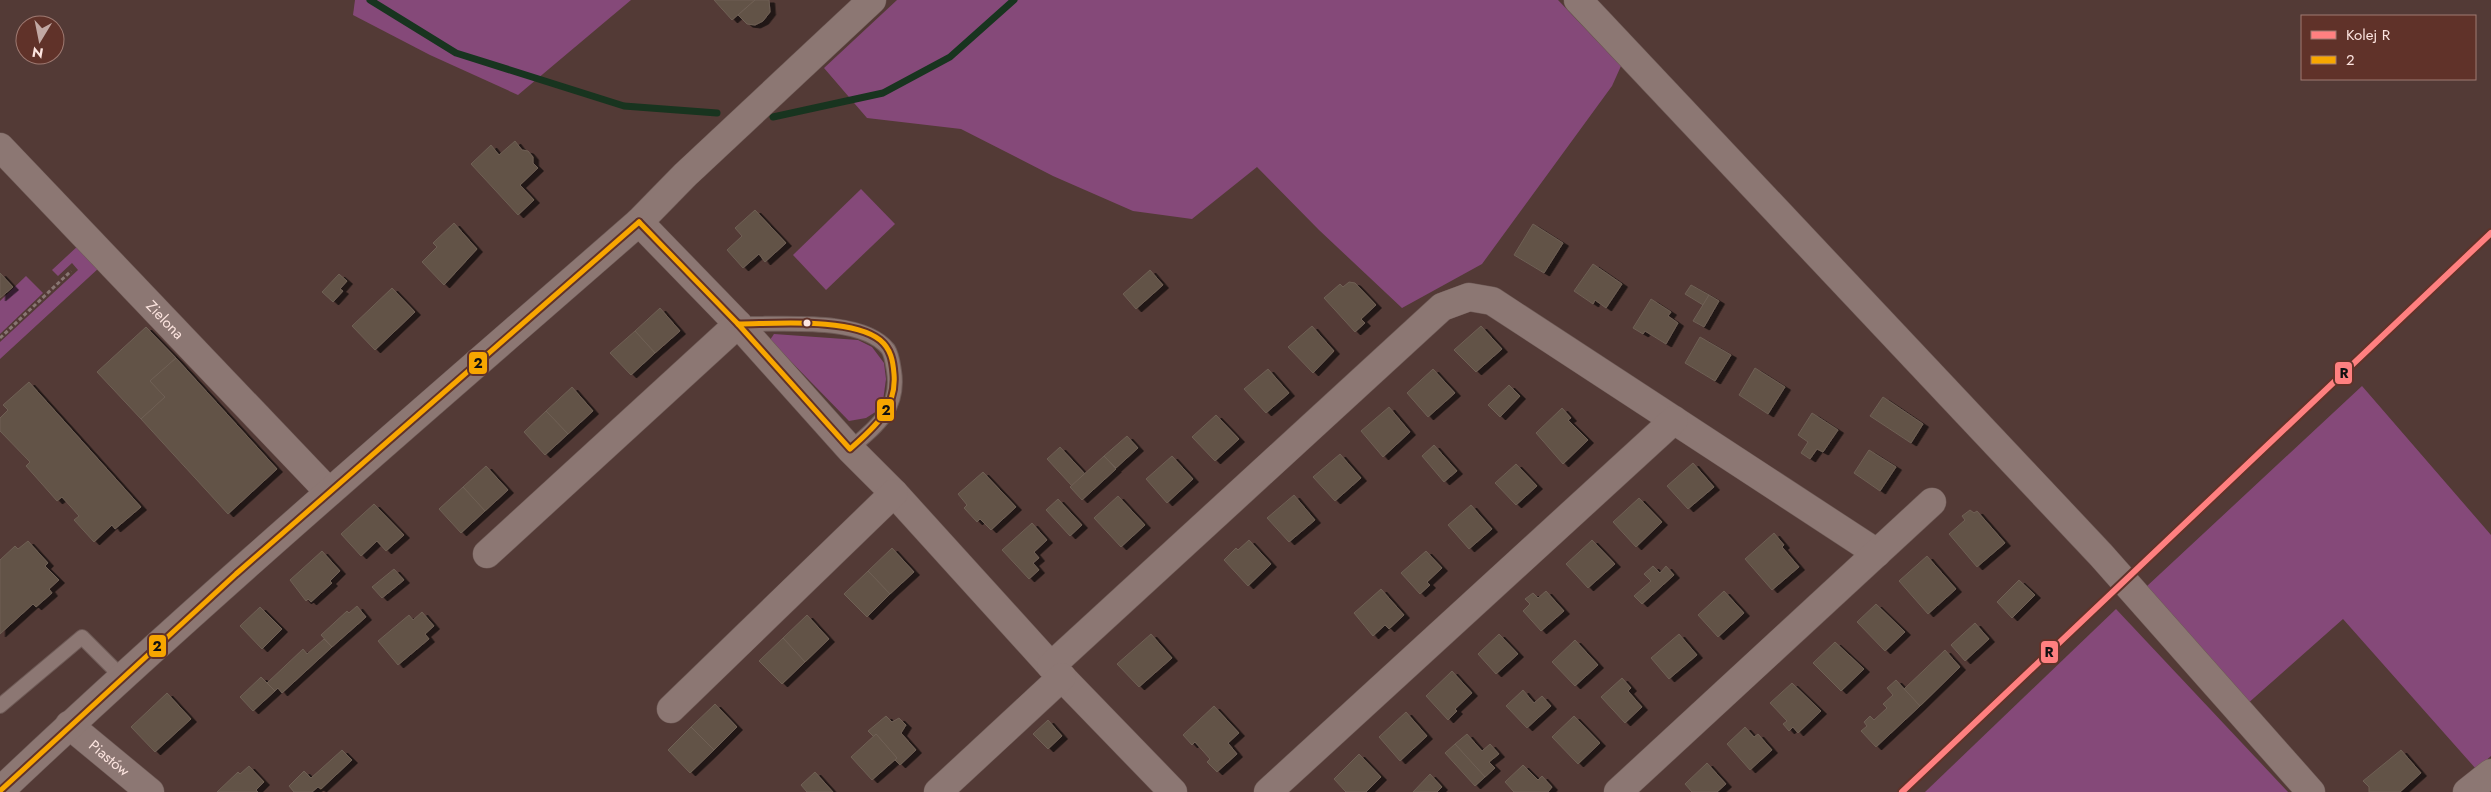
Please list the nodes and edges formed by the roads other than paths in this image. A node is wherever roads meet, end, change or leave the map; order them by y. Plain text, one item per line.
1 (872, 0) edge
2 (1578, 0) edge
3 (0, 147) edge
4 (639, 222) junction
5 (738, 324) junction
6 (1674, 420) junction
7 (850, 449) junction
8 (329, 492) junction
9 (894, 493) junction
10 (1932, 502) dead end
11 (1877, 553) junction
12 (487, 554) dead end
13 (1056, 671) junction
14 (123, 678) junction
15 (0, 706) edge
16 (671, 709) dead end
17 (70, 726) junction
18 (2491, 773) edge
19 (0, 791) edge
20 (150, 792) edge
21 (938, 792) edge
22 (1173, 792) edge
23 (1268, 792) edge
24 (1618, 792) edge
25 (2311, 792) edge
26 (2467, 792) edge

1 - 4 street
2 - 25 street
3 - 8 street, Zielona
4 - 5 street
4 - 8 street
5 - 7 street
5 - 7 lane
5 - 12 street
6 - 11 street
6 - 13 street
6 - 23 street
7 - 9 street
8 - 14 street
9 - 13 street
9 - 16 street
10 - 11 street
11 - 24 street
13 - 21 street
13 - 22 street
14 - 15 lane
14 - 17 street
17 - 19 street
17 - 20 street, Piastów
18 - 26 street

